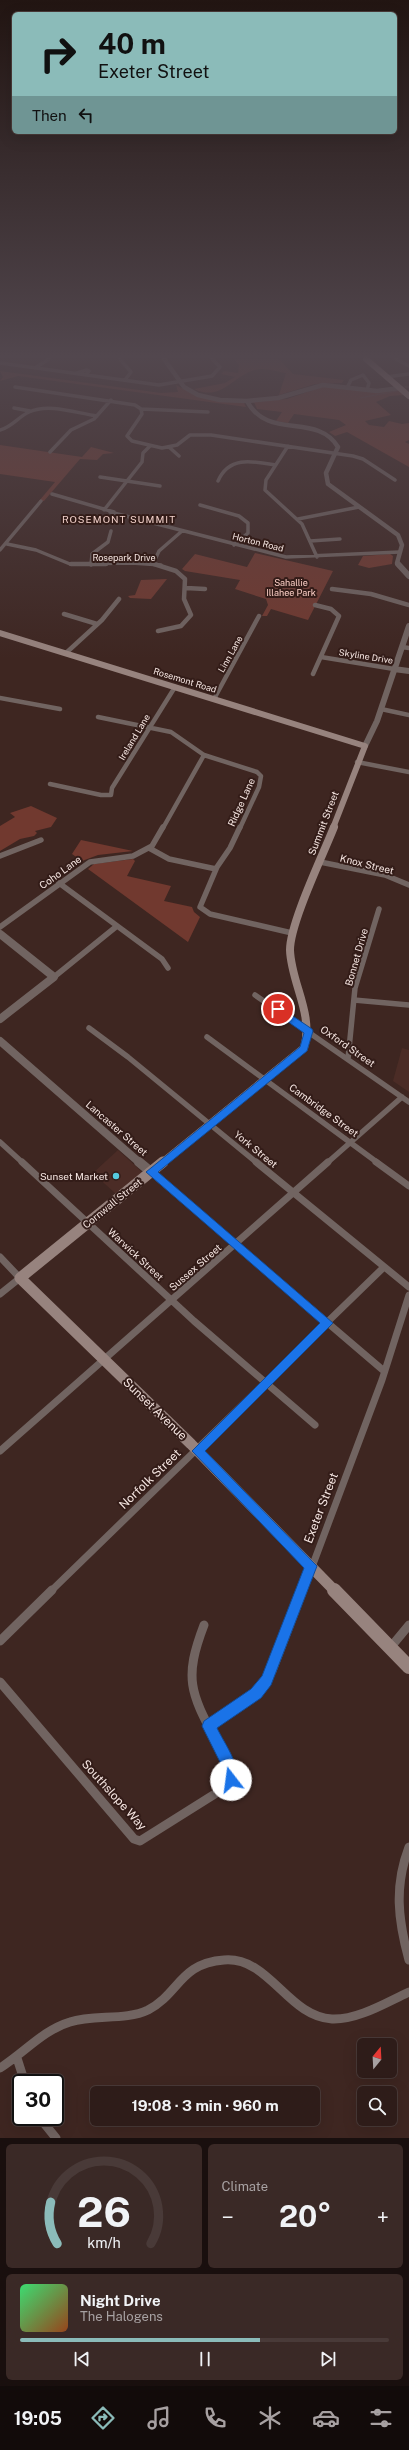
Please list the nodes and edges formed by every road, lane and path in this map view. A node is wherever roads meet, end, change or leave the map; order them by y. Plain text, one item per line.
1 (143, 459) edge
2 (279, 459) edge
3 (332, 459) edge
4 (362, 459) edge
5 (275, 465) junction
6 (100, 477) dead end
7 (395, 480) dead end
8 (127, 481) junction
9 (218, 481) dead end
10 (160, 486) dead end
11 (52, 494) dead end
12 (41, 501) dead end
13 (200, 505) dead end
14 (359, 507) junction
15 (104, 510) junction
16 (298, 519) junction
17 (111, 531) dead end
18 (182, 531) junction
19 (340, 539) dead end
20 (310, 541) junction
21 (7, 544) junction
22 (234, 545) junction
23 (0, 550) edge
24 (400, 552) junction
25 (317, 557) junction
26 (153, 564) junction
27 (91, 565) junction
28 (409, 576) edge
29 (186, 588) junction
30 (205, 589) dead end
31 (332, 589) dead end
32 (119, 599) dead end
33 (409, 604) edge
34 (315, 605) dead end
35 (64, 614) dead end
36 (259, 616) dead end
37 (97, 624) junction
38 (409, 626) edge
39 (158, 631) dead end
40 (0, 633) edge
41 (402, 647) junction
42 (409, 648) edge
43 (66, 653) junction
44 (321, 657) junction
45 (394, 669) junction
46 (409, 671) edge
47 (313, 674) dead end
48 (175, 687) junction
49 (0, 698) edge
50 (214, 699) junction
51 (60, 709) dead end
52 (381, 709) junction
53 (409, 715) edge
54 (98, 717) dead end
55 (149, 727) junction
56 (365, 746) junction
57 (204, 755) junction
58 (358, 762) junction
59 (409, 772) edge
60 (50, 784) dead end
61 (41, 840) dead end
62 (148, 848) junction
63 (0, 856) edge
64 (320, 862) junction
65 (216, 869) junction
66 (59, 883) junction
67 (409, 885) edge
68 (379, 910) dead end
69 (117, 926) junction
70 (0, 928) edge
71 (292, 933) junction
72 (0, 934) edge
73 (168, 968) dead end
74 (54, 977) junction
75 (255, 994) dead end
76 (354, 1000) junction
77 (409, 1005) edge
78 (0, 1019) edge
79 (89, 1028) dead end
80 (308, 1031) junction
81 (207, 1037) dead end
82 (0, 1041) edge
83 (348, 1059) junction
84 (265, 1080) junction
85 (402, 1097) junction
86 (409, 1102) edge
87 (210, 1125) junction
88 (0, 1142) edge
89 (350, 1142) junction
90 (151, 1172) junction
91 (409, 1186) edge
92 (294, 1192) junction
93 (88, 1223) junction
94 (236, 1244) junction
95 (0, 1257) edge
96 (384, 1267) junction
97 (20, 1278) junction
98 (409, 1287) edge
99 (0, 1294) edge
100 (409, 1295) edge
101 (171, 1301) junction
102 (407, 1313) edge
103 (327, 1323) junction
104 (104, 1359) junction
105 (384, 1371) junction
106 (265, 1384) junction
107 (315, 1425) dead end
108 (197, 1451) junction
109 (0, 1452) edge
110 (311, 1566) junction
111 (204, 1625) dead end
112 (409, 1625) edge
113 (0, 1641) edge
114 (390, 1648) junction
115 (409, 1667) edge
116 (0, 1682) edge
117 (209, 1726) junction
118 (409, 1847) edge
119 (409, 1960) edge
120 (409, 1992) edge
121 (17, 2058) junction
122 (0, 2068) edge
123 (23, 2074) edge
124 (46, 2126) edge
125 (56, 2138) edge

1 - 8 street
2 - 5 street
3 - 14 street
4 - 7 street
5 - 9 street
5 - 16 street
6 - 8 street
8 - 10 street
8 - 15 street
11 - 15 street, Horton Road
12 - 21 street
13 - 22 street
14 - 16 street
14 - 24 street
15 - 18 street, Horton Road
16 - 20 street
17 - 27 street
18 - 22 street, Horton Road
18 - 26 street
19 - 20 street
20 - 25 street
21 - 23 street
21 - 27 street, Rosepark Drive
22 - 25 street, Horton Road
24 - 25 street, Horton Road
24 - 28 street
26 - 27 street, Rosepark Drive
26 - 29 street, Rosepark Drive
29 - 30 street
29 - 39 street, Rosepark Drive
31 - 33 street
32 - 37 street
34 - 44 street
35 - 37 street
36 - 50 street, Linn Lane
37 - 43 street
38 - 41 street, Summit Street
40 - 43 main road, Rosemont Road
41 - 42 street
41 - 45 street, Summit Street
43 - 48 main road, Rosemont Road
44 - 45 street, Skyline Drive
44 - 47 street
45 - 46 street, Skyline Drive
45 - 52 street, Summit Street
48 - 50 main road, Rosemont Road
48 - 55 street, Ireland Lane
49 - 51 street
50 - 56 main road, Rosemont Road
52 - 53 street
52 - 56 street, Summit Street
54 - 55 street, Ridge Lane
55 - 57 street, Ridge Lane
55 - 60 street, Ireland Lane
56 - 58 main road, Summit Street
57 - 62 street, Coho Lane
57 - 65 street, Ridge Lane
58 - 59 street
58 - 64 main road, Summit Street
61 - 63 street
62 - 65 street
62 - 66 street, Coho Lane
64 - 67 street, Knox Street
64 - 71 main road, Summit Street
65 - 71 street, Ridge Lane
66 - 69 street
66 - 70 street, Coho Lane
68 - 76 street, Bonnet Drive
69 - 73 street
69 - 74 street
71 - 80 main road, Summit Street
72 - 74 street
74 - 78 street
75 - 80 street, Oxford Street
76 - 77 street
76 - 83 street, Bonnet Drive
79 - 87 street, York Street
80 - 83 street, Oxford Street
80 - 84 main road, Cornwall Street
81 - 84 street, Cambridge Street
82 - 90 street, Lancaster Street
83 - 85 street, Oxford Street
84 - 87 main road, Cornwall Street
84 - 89 street, Cambridge Street
85 - 86 street, Oxford Street
85 - 89 street, Sussex Street
87 - 90 main road, Cornwall Street
87 - 92 street, York Street
88 - 93 street, Warwick Street
89 - 91 street, Cambridge Street
89 - 92 street, Sussex Street
90 - 93 main road, Cornwall Street
90 - 94 street, Lancaster Street
92 - 94 street, Sussex Street
92 - 96 street, York Street
93 - 97 main road, Cornwall Street
93 - 101 street, Warwick Street
94 - 101 street, Sussex Street
94 - 103 street, Lancaster Street
95 - 97 street, Sunset Avenue
96 - 98 street, York Street
96 - 103 street, Norfolk Street
97 - 99 street, Cornwall Street
97 - 104 main road, Sunset Avenue
100 - 102 street, Exeter Street
101 - 104 street, Sussex Street
101 - 106 street, Warwick Street
102 - 105 street, Exeter Street
103 - 105 street, Lancaster Street
103 - 106 street, Norfolk Street
104 - 108 main road, Sunset Avenue
104 - 109 street, Sussex Street
105 - 110 street, Exeter Street
106 - 107 street, Warwick Street
106 - 108 street, Norfolk Street
108 - 110 main road, Sunset Avenue
108 - 113 street, Norfolk Street
110 - 114 main road, Sunset Avenue
110 - 117 street, Exeter Street
111 - 117 street, Southslope Way
112 - 114 street
114 - 115 main road, Sunset Avenue
116 - 117 street, Southslope Way
118 - 119 street
120 - 121 street
121 - 122 street
121 - 123 street
124 - 125 street

